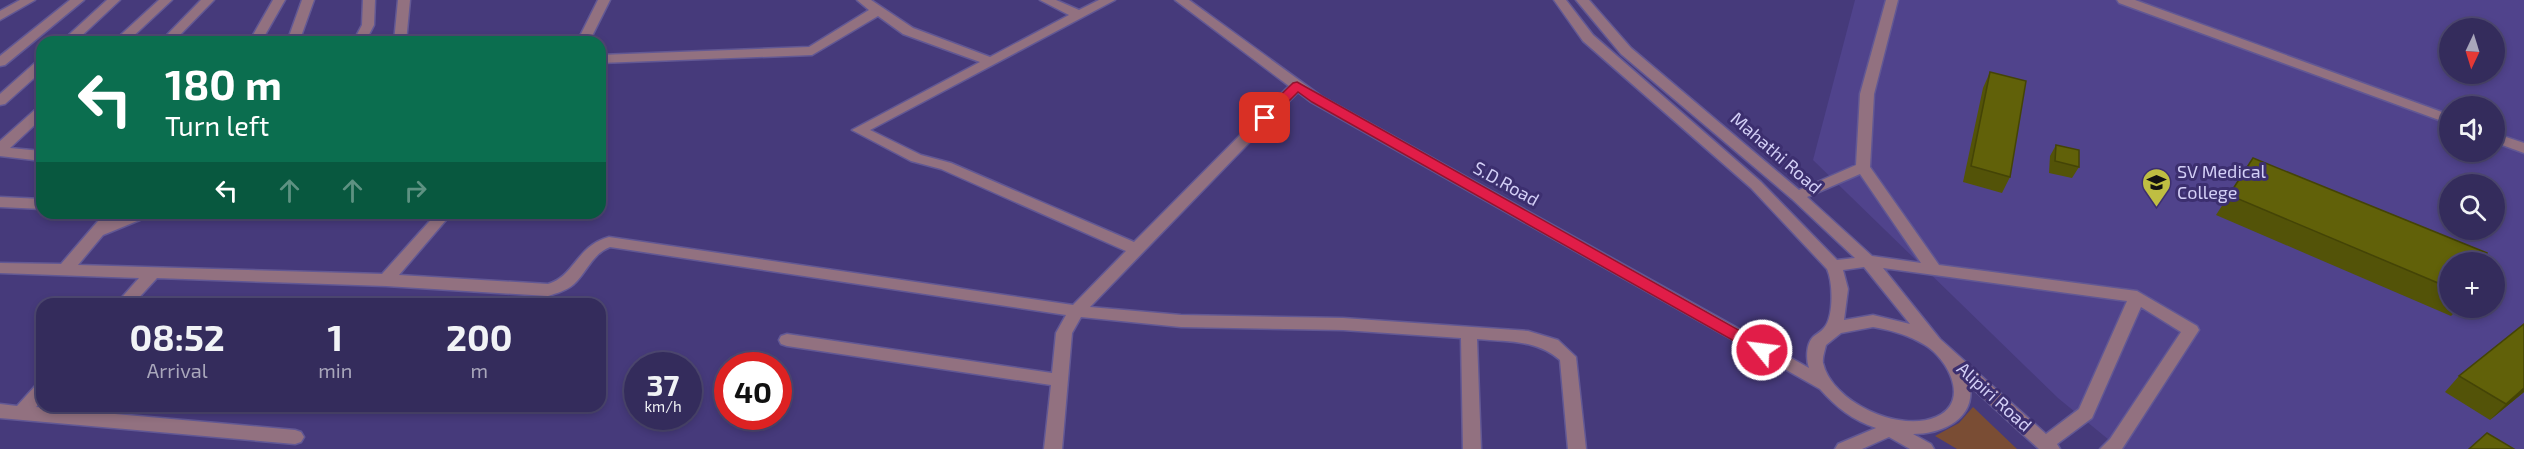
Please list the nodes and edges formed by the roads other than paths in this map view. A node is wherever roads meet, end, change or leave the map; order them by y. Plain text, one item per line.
1 (29, 0) edge
2 (78, 0) edge
3 (114, 0) edge
4 (166, 0) edge
5 (208, 0) edge
6 (279, 0) edge
7 (308, 0) edge
8 (369, 0) edge
9 (404, 0) edge
10 (604, 0) edge
11 (863, 0) edge
12 (1046, 0) edge
13 (1109, 0) edge
14 (1181, 0) edge
15 (1560, 0) edge
16 (1582, 0) edge
17 (1892, 0) edge
18 (2123, 0) edge
19 (878, 10) junction
20 (1079, 15) junction
21 (0, 16) edge
22 (74, 36) edge
23 (126, 36) edge
24 (172, 36) edge
25 (258, 36) edge
26 (295, 36) edge
27 (362, 36) edge
28 (401, 36) edge
29 (587, 36) edge
30 (606, 59) edge
31 (0, 62) edge
32 (991, 62) junction
33 (36, 69) edge
34 (1297, 85) junction
35 (0, 101) edge
36 (2439, 116) edge
37 (36, 117) edge
38 (2505, 141) edge
39 (2524, 148) edge
40 (0, 150) edge
41 (36, 155) edge
42 (1863, 167) junction
43 (1797, 196) junction
44 (0, 202) edge
45 (36, 204) edge
46 (108, 219) edge
47 (127, 219) edge
48 (440, 219) edge
49 (96, 232) junction
50 (1135, 249) junction
51 (1868, 261) junction
52 (1834, 266) junction
53 (0, 268) edge
54 (65, 270) junction
55 (1934, 270) junction
56 (154, 272) junction
57 (386, 280) junction
58 (2137, 297) junction
59 (130, 298) edge
60 (1076, 311) junction
61 (1833, 328) junction
62 (1469, 333) junction
63 (787, 340) dead end
64 (1936, 345) junction
65 (1058, 380) junction
66 (1823, 384) junction
67 (36, 397) edge
68 (0, 411) edge
69 (21, 413) junction
70 (1885, 427) junction
71 (295, 437) dead end
72 (2048, 446) edge
73 (1053, 449) edge
74 (1472, 449) edge
75 (1577, 449) edge
76 (1844, 449) edge
77 (1925, 449) edge
78 (2109, 449) edge

1 - 21 street
2 - 31 street
3 - 22 street
4 - 23 street
5 - 24 street
6 - 25 street
7 - 26 street
8 - 27 street
9 - 28 street
10 - 29 street
11 - 19 street
12 - 20 street
13 - 20 street
14 - 34 street, S.D.Road
15 - 52 street, Mahathi Road
16 - 43 street, Mahathi Road
17 - 42 street
18 - 36 street
19 - 30 street
19 - 32 street
20 - 32 street
32 - 50 street
33 - 35 street
34 - 50 street
34 - 66 street, S.D.Road
37 - 40 street
38 - 39 street
40 - 41 street
42 - 43 street
42 - 55 street
43 - 51 street, Mahathi Road
44 - 45 street
46 - 49 street
47 - 49 street
48 - 57 street
49 - 54 street
50 - 60 street
51 - 52 street
51 - 55 street
51 - 64 street, Mahathi Road
52 - 61 street
53 - 54 street
54 - 56 street
55 - 58 street
56 - 57 street
56 - 59 street
57 - 60 street
58 - 72 street
58 - 78 street
60 - 62 street
60 - 65 street
61 - 64 street
61 - 66 street
62 - 74 street
62 - 75 street
63 - 65 street
64 - 70 street
64 - 72 street, Alipiri Road
65 - 73 street
66 - 70 street
67 - 69 street
68 - 69 street
69 - 71 street
70 - 76 street
70 - 77 street

